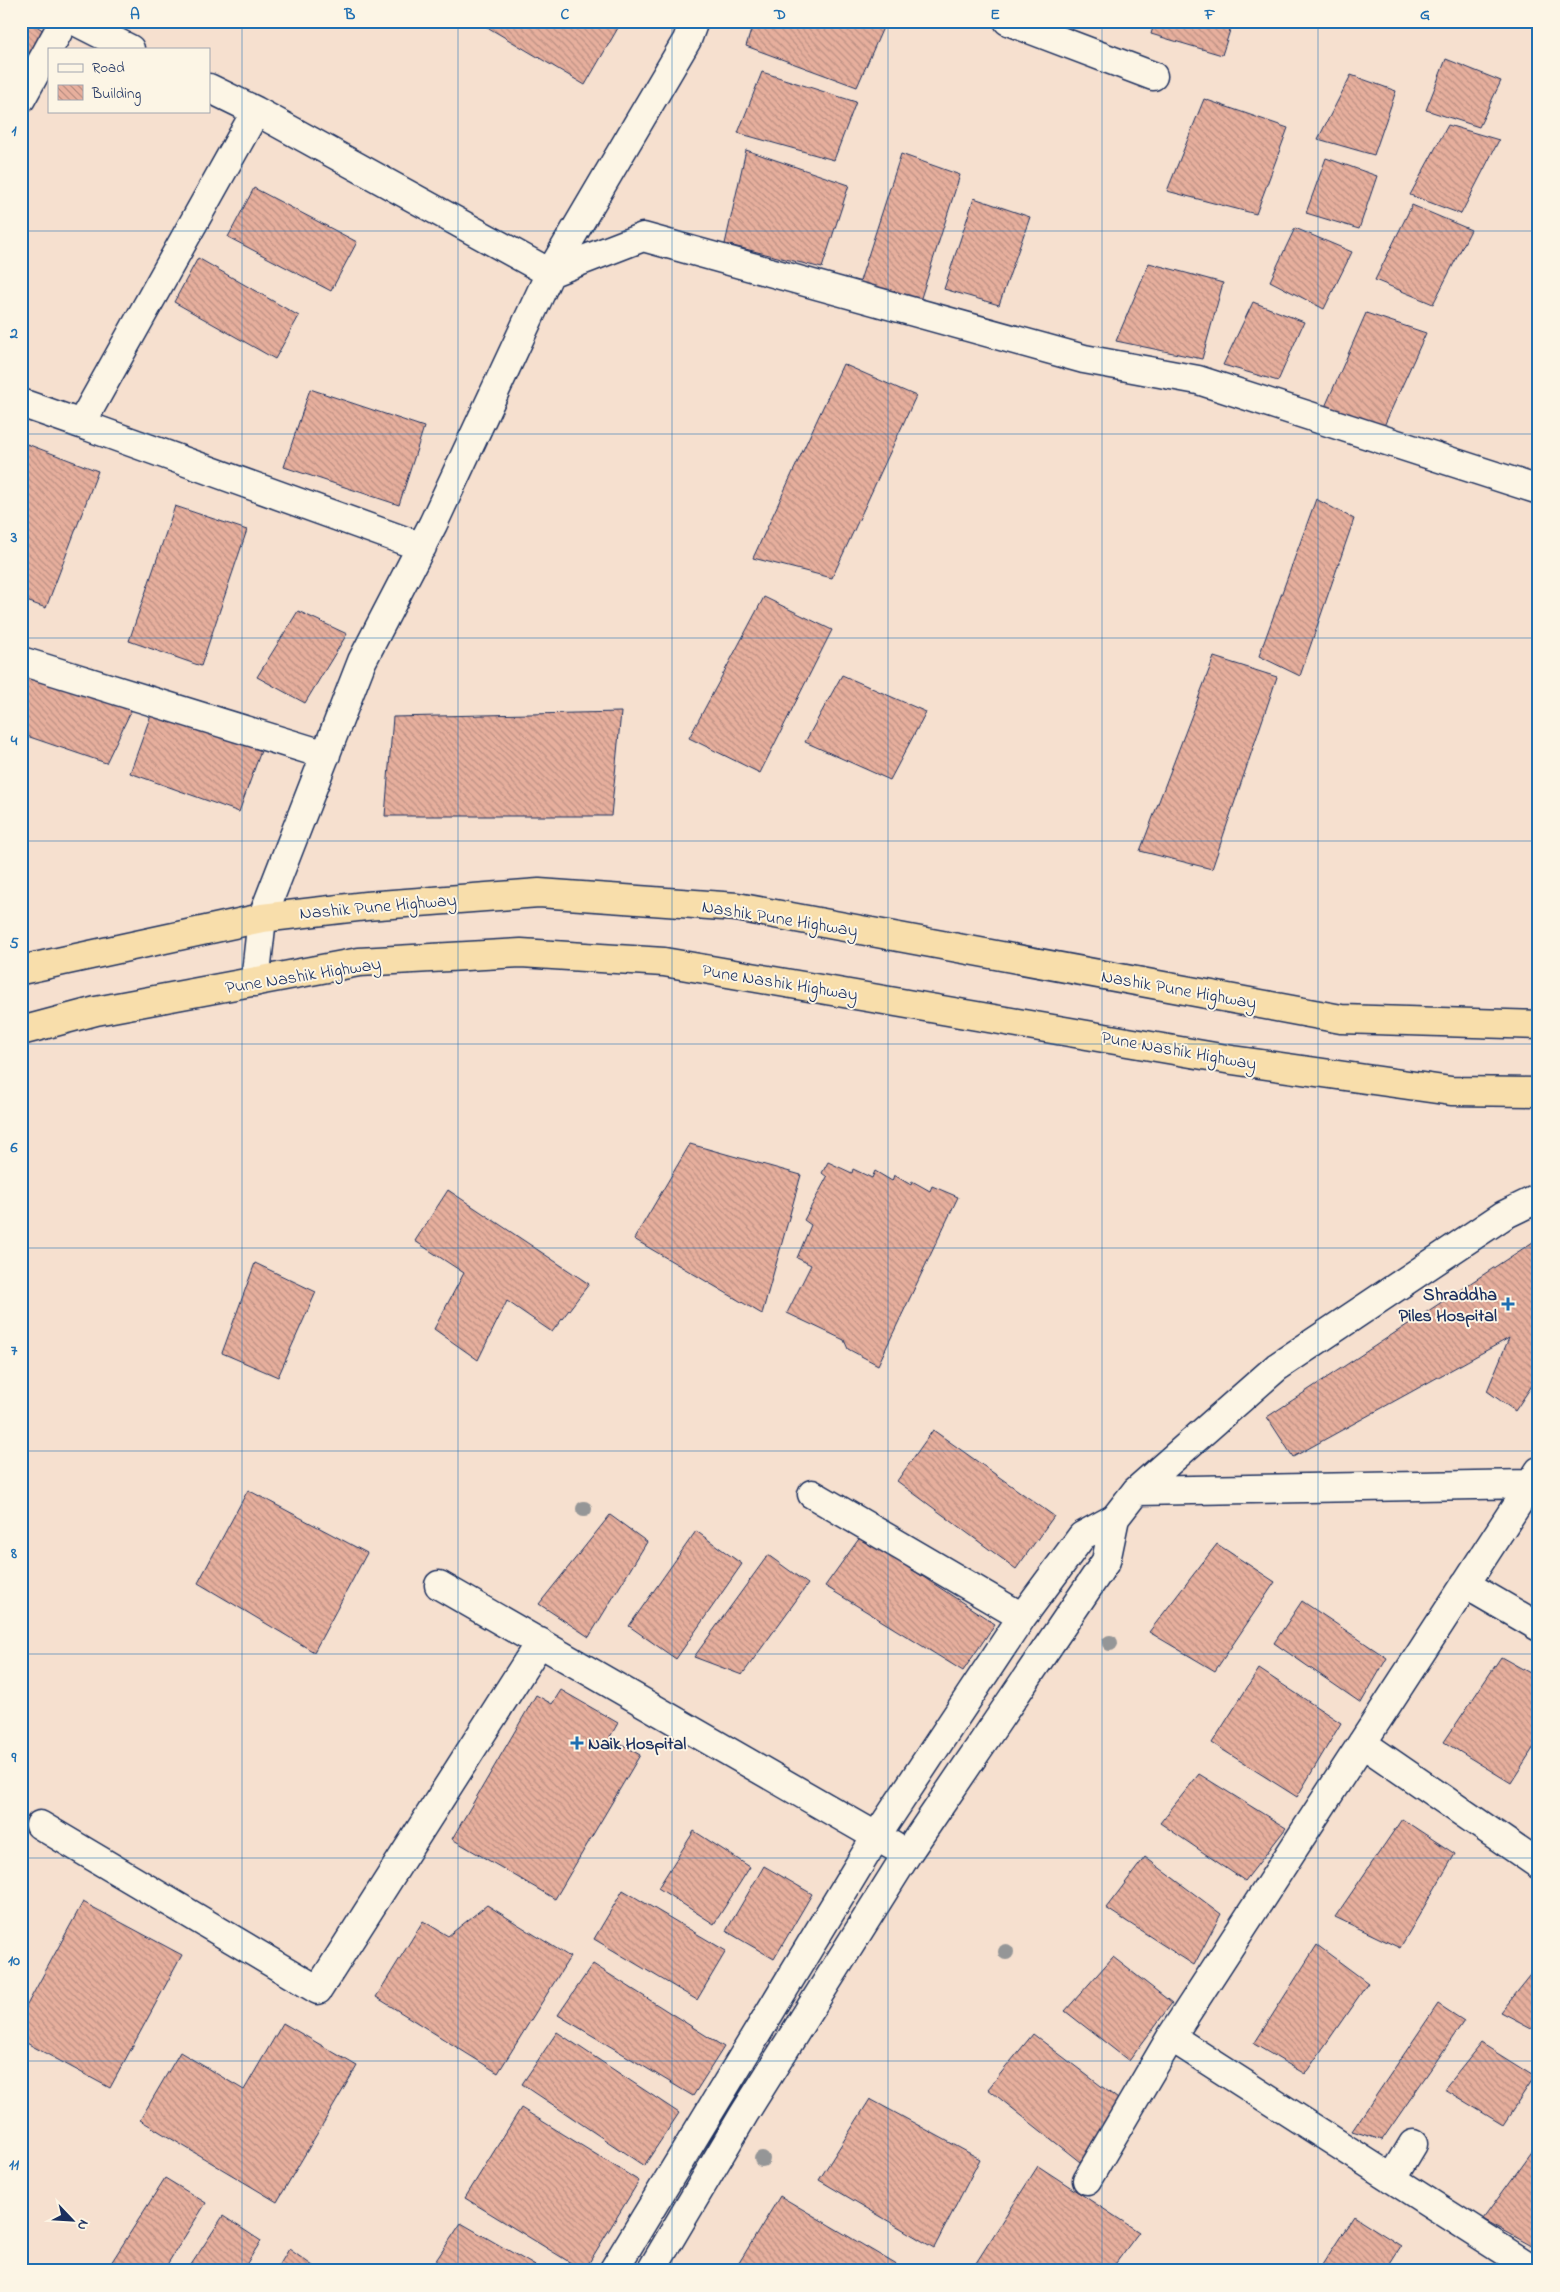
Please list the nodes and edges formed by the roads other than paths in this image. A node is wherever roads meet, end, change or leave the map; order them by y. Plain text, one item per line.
1 (64, 21) edge
2 (75, 21) edge
3 (694, 21) edge
4 (1008, 21) edge
5 (49, 48) edge
6 (128, 48) edge
7 (48, 50) edge
8 (1153, 76) dead end
9 (210, 88) edge
10 (21, 99) edge
11 (256, 111) junction
12 (550, 273) junction
13 (21, 403) edge
14 (82, 424) junction
15 (1539, 490) edge
16 (422, 547) junction
17 (21, 661) edge
18 (326, 755) junction
19 (262, 918) junction
20 (21, 970) edge
21 (255, 982) junction
22 (1539, 1025) edge
23 (21, 1031) edge
24 (1539, 1092) edge
25 (1539, 1198) edge
26 (1535, 1477) edge
27 (1136, 1491) junction
28 (812, 1494) dead end
29 (1115, 1518) junction
30 (1465, 1584) junction
31 (439, 1585) dead end
32 (1022, 1616) junction
33 (1539, 1627) edge
34 (540, 1642) junction
35 (1362, 1743) junction
36 (40, 1825) dead end
37 (876, 1837) junction
38 (907, 1854) junction
39 (1539, 1865) edge
40 (1171, 2037) junction
41 (716, 2098) junction
42 (744, 2114) junction
43 (1413, 2144) dead end
44 (1392, 2179) junction
45 (1087, 2180) dead end
46 (613, 2271) edge
47 (651, 2271) edge
48 (1536, 2271) edge

1 - 5 street
2 - 6 street
3 - 12 street
4 - 8 street
7 - 10 street
9 - 11 street
11 - 12 street
11 - 14 street
12 - 15 street
12 - 16 street
13 - 14 street
14 - 16 street
16 - 18 street
17 - 18 street
18 - 19 street
19 - 20 highway, Nashik Pune Highway
19 - 21 street
19 - 22 highway, Nashik Pune Highway
21 - 23 highway, Pune Nashik Highway
21 - 24 highway, Pune Nashik Highway
25 - 27 street
26 - 27 street
26 - 30 street
27 - 29 street
28 - 32 street
29 - 32 street
29 - 38 street
30 - 33 street
30 - 35 street
31 - 34 street
32 - 37 street
34 - 36 street
34 - 37 street
35 - 39 street
35 - 40 street
37 - 38 street
37 - 41 street
38 - 42 street
40 - 44 street
40 - 45 street
41 - 42 street
41 - 46 street
42 - 47 street
43 - 44 street
44 - 48 street

